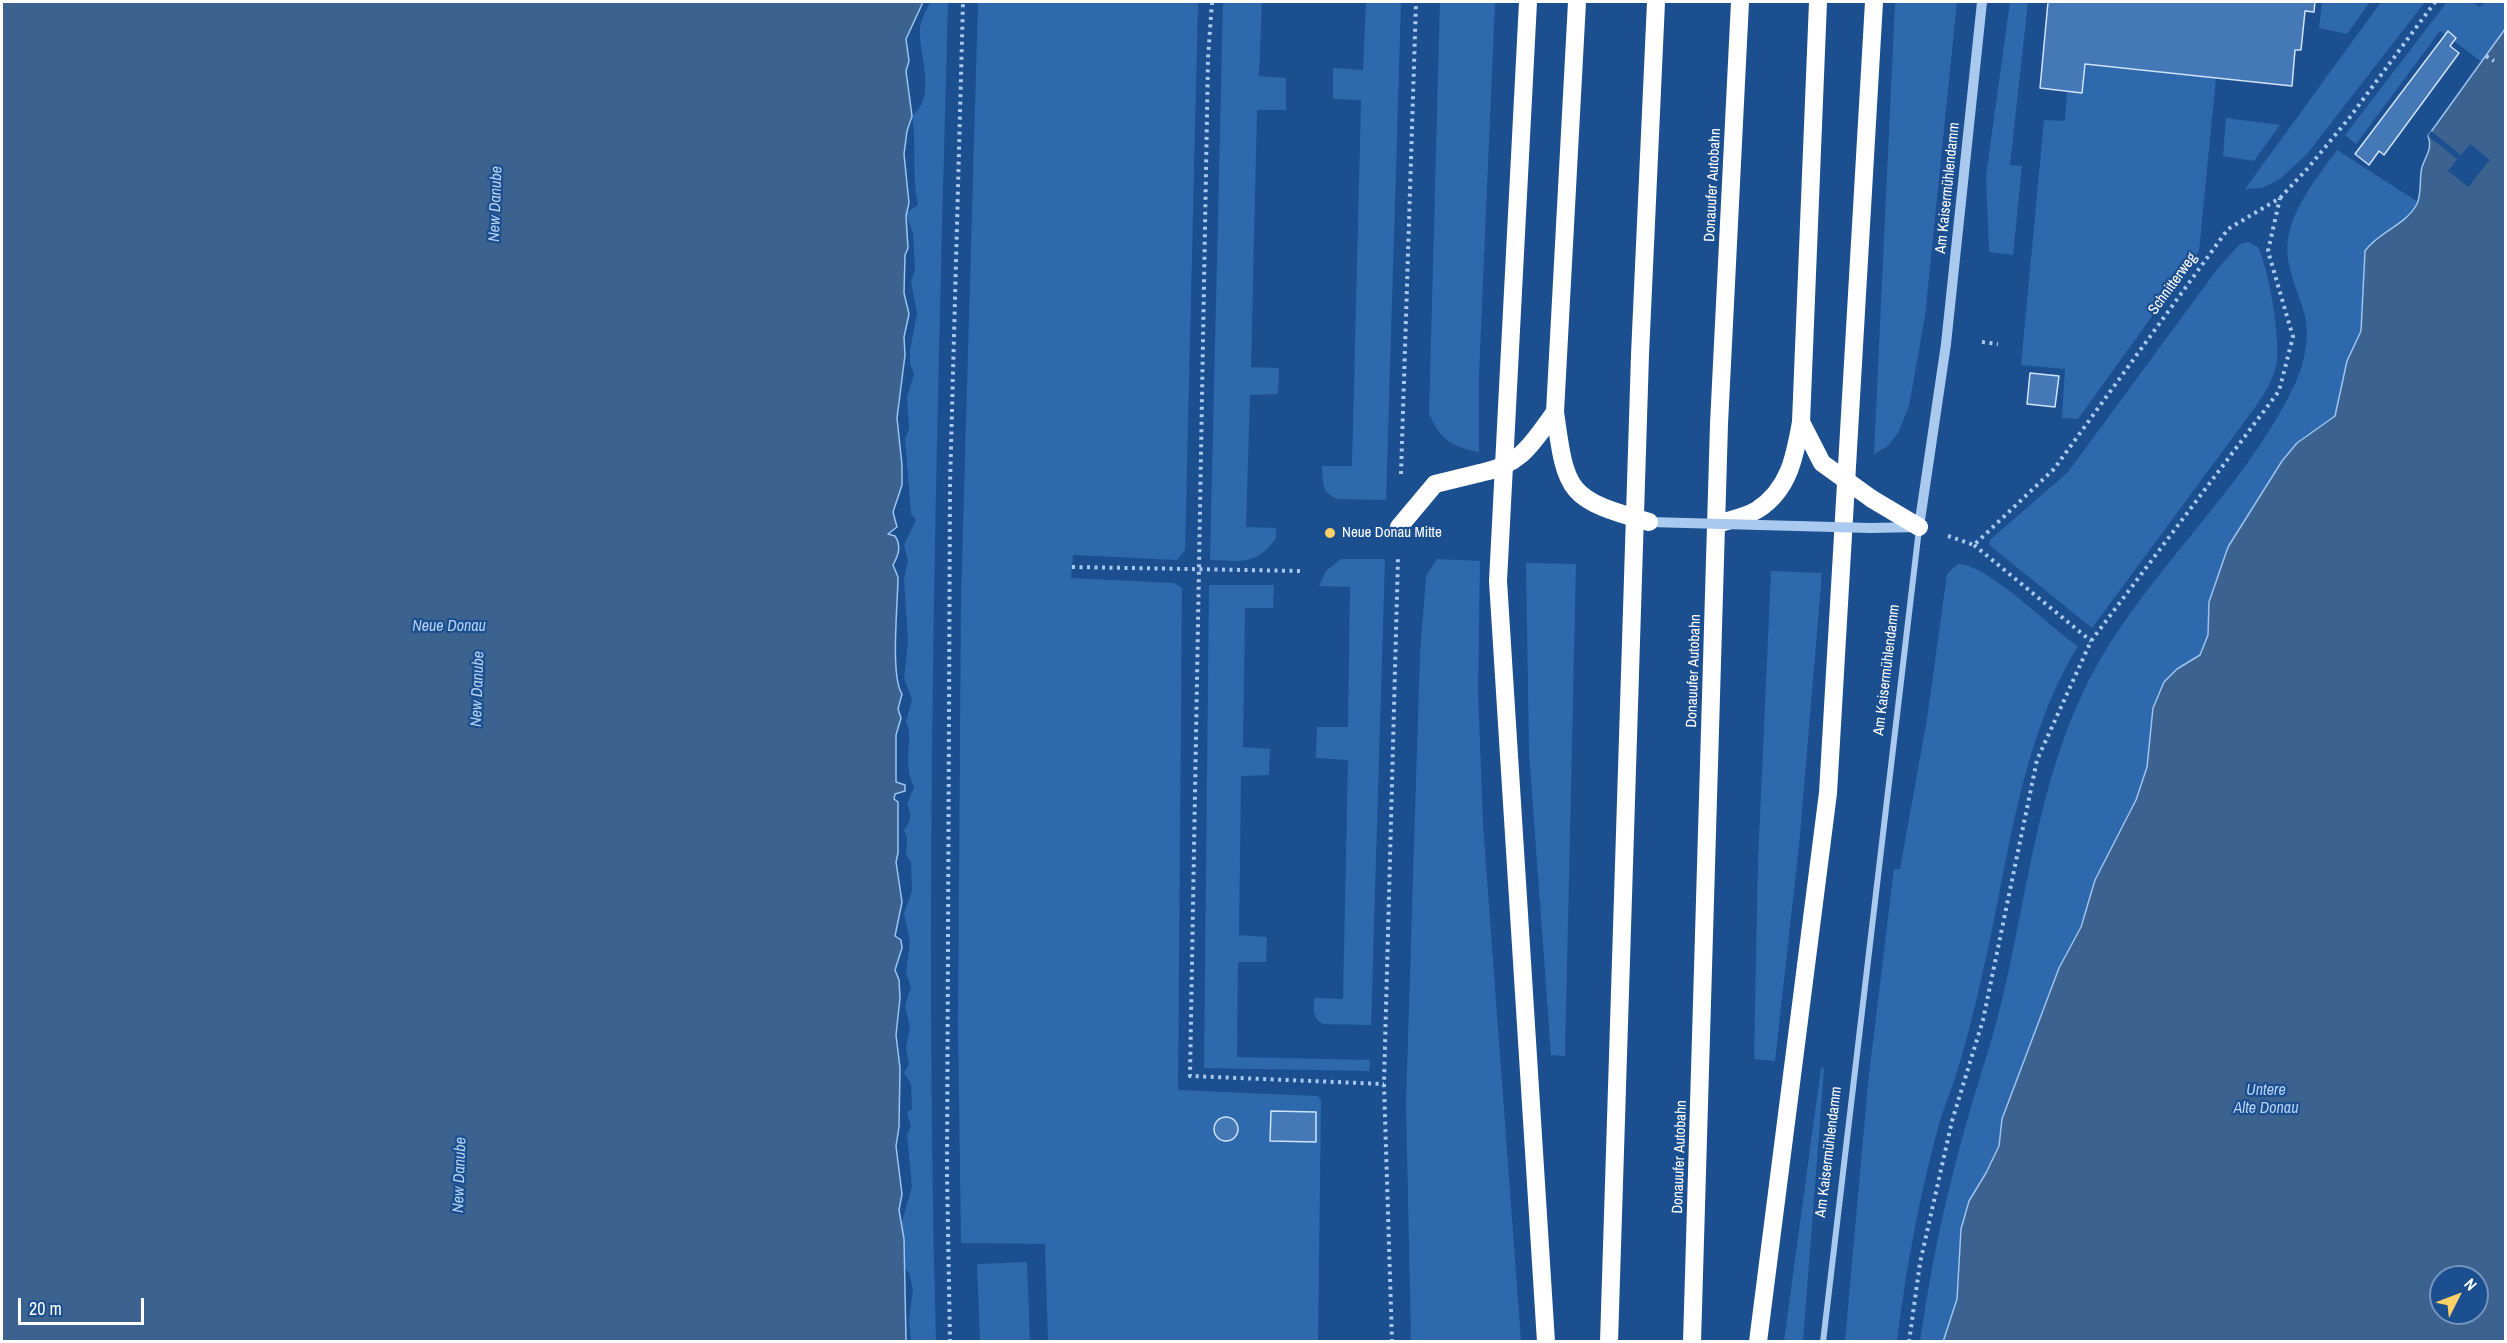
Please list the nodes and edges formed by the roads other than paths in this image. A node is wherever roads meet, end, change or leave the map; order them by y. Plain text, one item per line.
1 (1528, 2) edge
2 (1577, 2) edge
3 (1656, 2) edge
4 (1740, 2) edge
5 (1818, 2) edge
6 (1874, 2) edge
7 (1982, 2) edge
8 (1555, 412) junction
9 (1801, 422) junction
10 (1649, 522) joint
11 (1717, 524) junction
12 (1399, 527) road end
13 (1919, 527) junction
14 (1546, 1341) edge
15 (1609, 1341) edge
16 (1692, 1341) edge
17 (1758, 1341) edge
18 (1823, 1341) edge

1 - 14 highway
2 - 8 highway
3 - 15 highway
4 - 16 highway, Donauufer Autobahn
5 - 9 highway
6 - 17 highway
7 - 13 street, Am Kaisermühlendamm
8 - 10 highway, bridge
8 - 12 highway, bridge
9 - 11 highway, bridge
9 - 13 highway, bridge
10 - 11 street, bridge
11 - 13 street, bridge
13 - 18 street, Am Kaisermühlendamm

